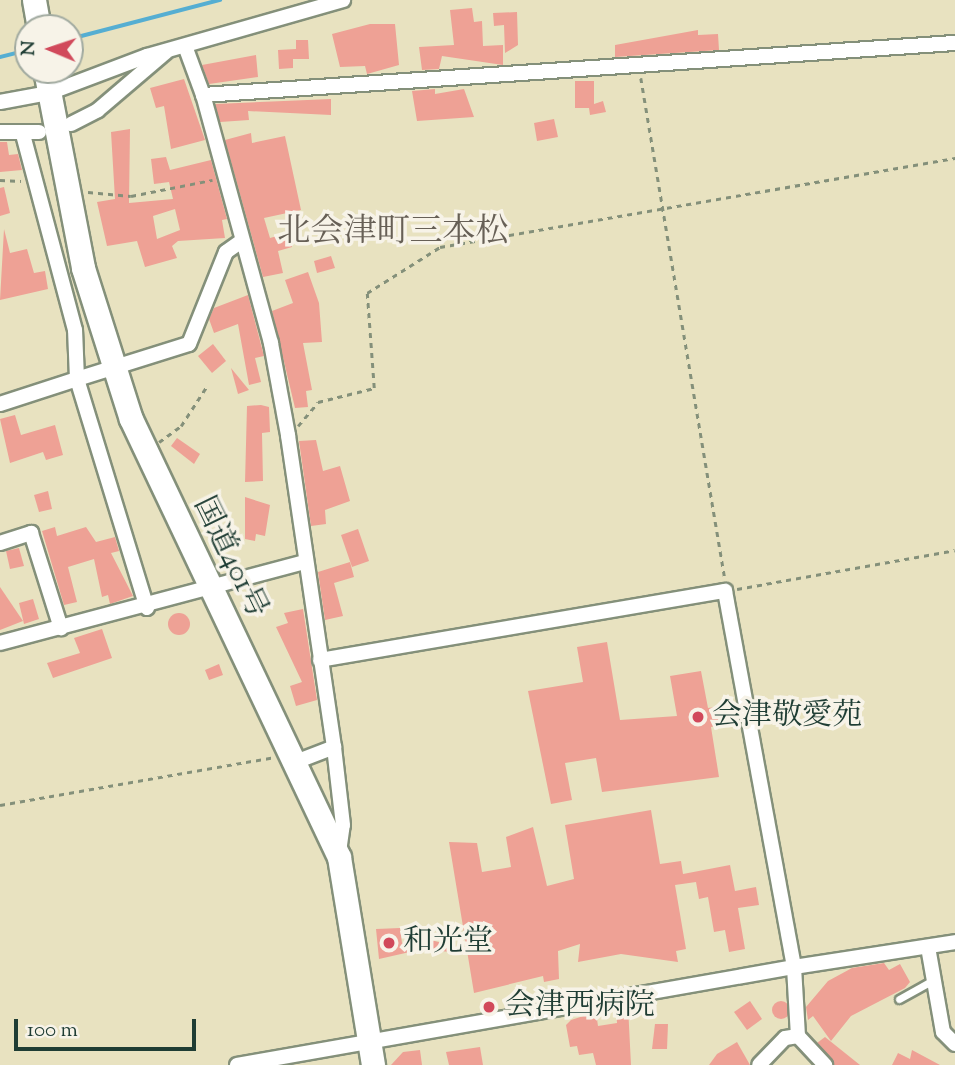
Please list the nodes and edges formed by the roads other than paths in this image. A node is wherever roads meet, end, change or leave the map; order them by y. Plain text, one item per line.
1 (343, 0) edge
2 (955, 43) edge
3 (185, 46) junction
4 (167, 51) junction
5 (84, 72) edge
6 (40, 84) edge
7 (48, 84) edge
8 (203, 95) junction
9 (0, 102) edge
10 (71, 124) dead end
11 (0, 132) edge
12 (39, 132) dead end
13 (23, 135) junction
14 (242, 241) junction
15 (114, 368) junction
16 (77, 379) junction
17 (0, 404) edge
18 (0, 543) edge
19 (305, 562) junction
20 (209, 588) junction
21 (147, 608) junction
22 (61, 628) junction
23 (0, 643) edge
24 (320, 660) junction
25 (334, 747) junction
26 (296, 757) junction
27 (339, 857) junction
28 (955, 942) edge
29 (928, 947) junction
30 (794, 967) junction
31 (934, 980) junction
32 (899, 999) dead end
33 (799, 1036) junction
34 (369, 1040) junction
35 (955, 1044) edge
36 (237, 1065) edge
37 (373, 1065) edge
38 (759, 1065) edge
39 (825, 1065) edge

1 - 3 street
2 - 8 street
3 - 4 street
3 - 8 street
4 - 5 street
4 - 10 street
6 - 9 street
7 - 15 highway, 国道401号
8 - 14 street
11 - 13 street
12 - 13 street
13 - 16 street
14 - 15 street
14 - 19 street
15 - 16 street
15 - 20 highway, 国道401号
16 - 17 street
16 - 21 street
18 - 22 street
19 - 20 street
19 - 24 street
20 - 21 street
20 - 26 highway, 国道401号
21 - 22 street
22 - 23 street
24 - 25 street
24 - 30 street
25 - 26 street
25 - 27 street
26 - 27 highway, 国道401号
27 - 34 highway, 国道401号
28 - 29 street
29 - 30 street
29 - 31 street
30 - 33 street
30 - 34 street
31 - 32 lane
31 - 35 street
33 - 38 street
33 - 39 street
34 - 36 street
34 - 37 highway, 国道401号

